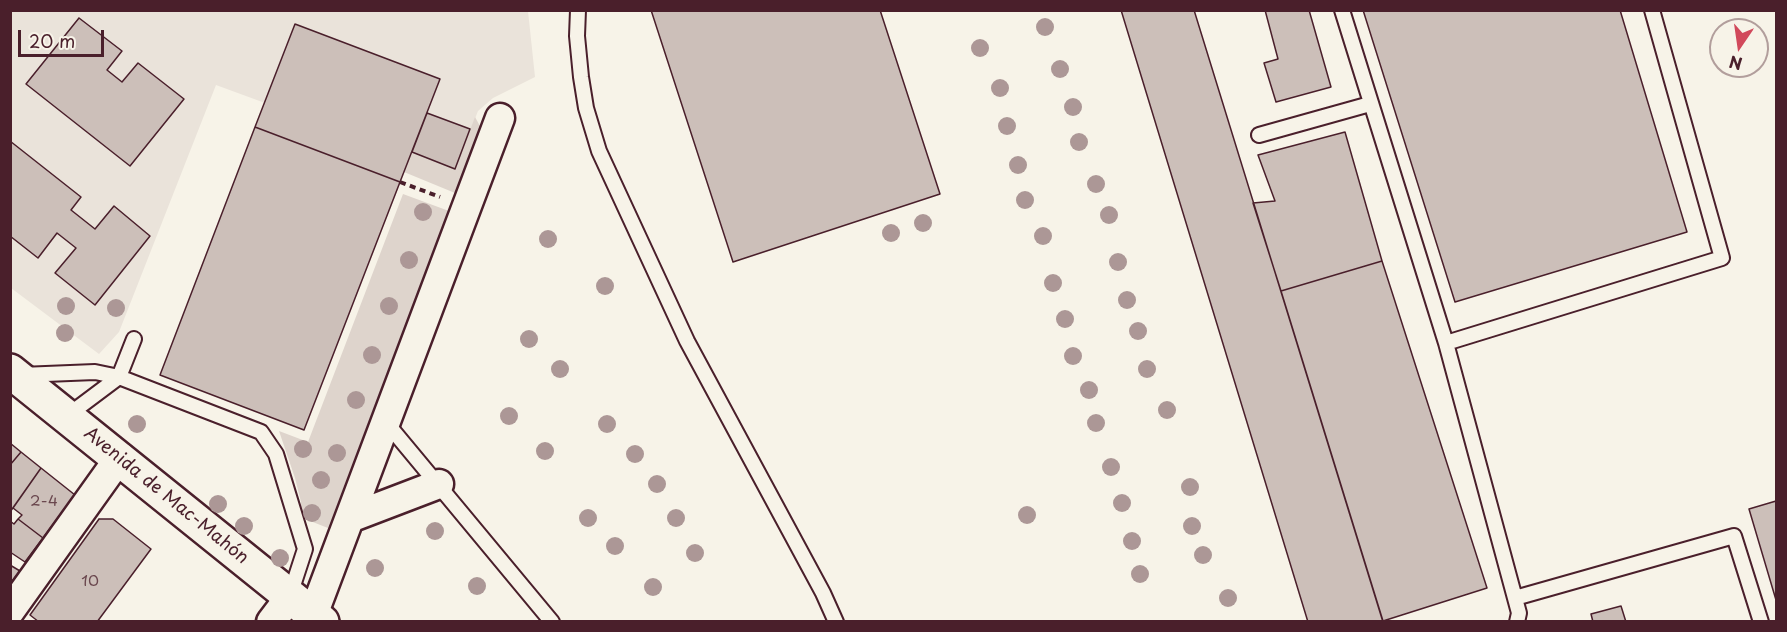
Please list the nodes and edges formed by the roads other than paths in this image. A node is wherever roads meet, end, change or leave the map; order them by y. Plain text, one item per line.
1 (578, 10) edge
2 (1342, 10) edge
3 (1652, 10) edge
4 (1370, 104) junction
5 (500, 118) dead end
6 (1259, 135) dead end
7 (134, 339) dead end
8 (1446, 343) junction
9 (13, 373) edge
10 (119, 377) junction
11 (67, 416) junction
12 (385, 421) junction
13 (120, 457) junction
14 (439, 484) junction
15 (350, 518) junction
16 (1515, 598) junction
17 (10, 611) edge
18 (299, 614) edge
19 (552, 621) edge
20 (836, 621) edge
21 (1517, 621) edge
22 (1761, 621) edge

1 - 20 lane
2 - 4 lane
3 - 8 lane
4 - 6 lane
4 - 8 lane
5 - 12 street
7 - 10 lane
8 - 16 lane
9 - 10 lane
9 - 11 street, Avenida de Mac-Mahón
10 - 11 lane
10 - 18 lane
11 - 13 street, Avenida de Mac-Mahón
12 - 14 lane
12 - 15 street
13 - 17 street
13 - 18 street, Avenida de Mac-Mahón
14 - 15 street
14 - 19 lane
15 - 18 street
16 - 21 lane
16 - 22 lane

